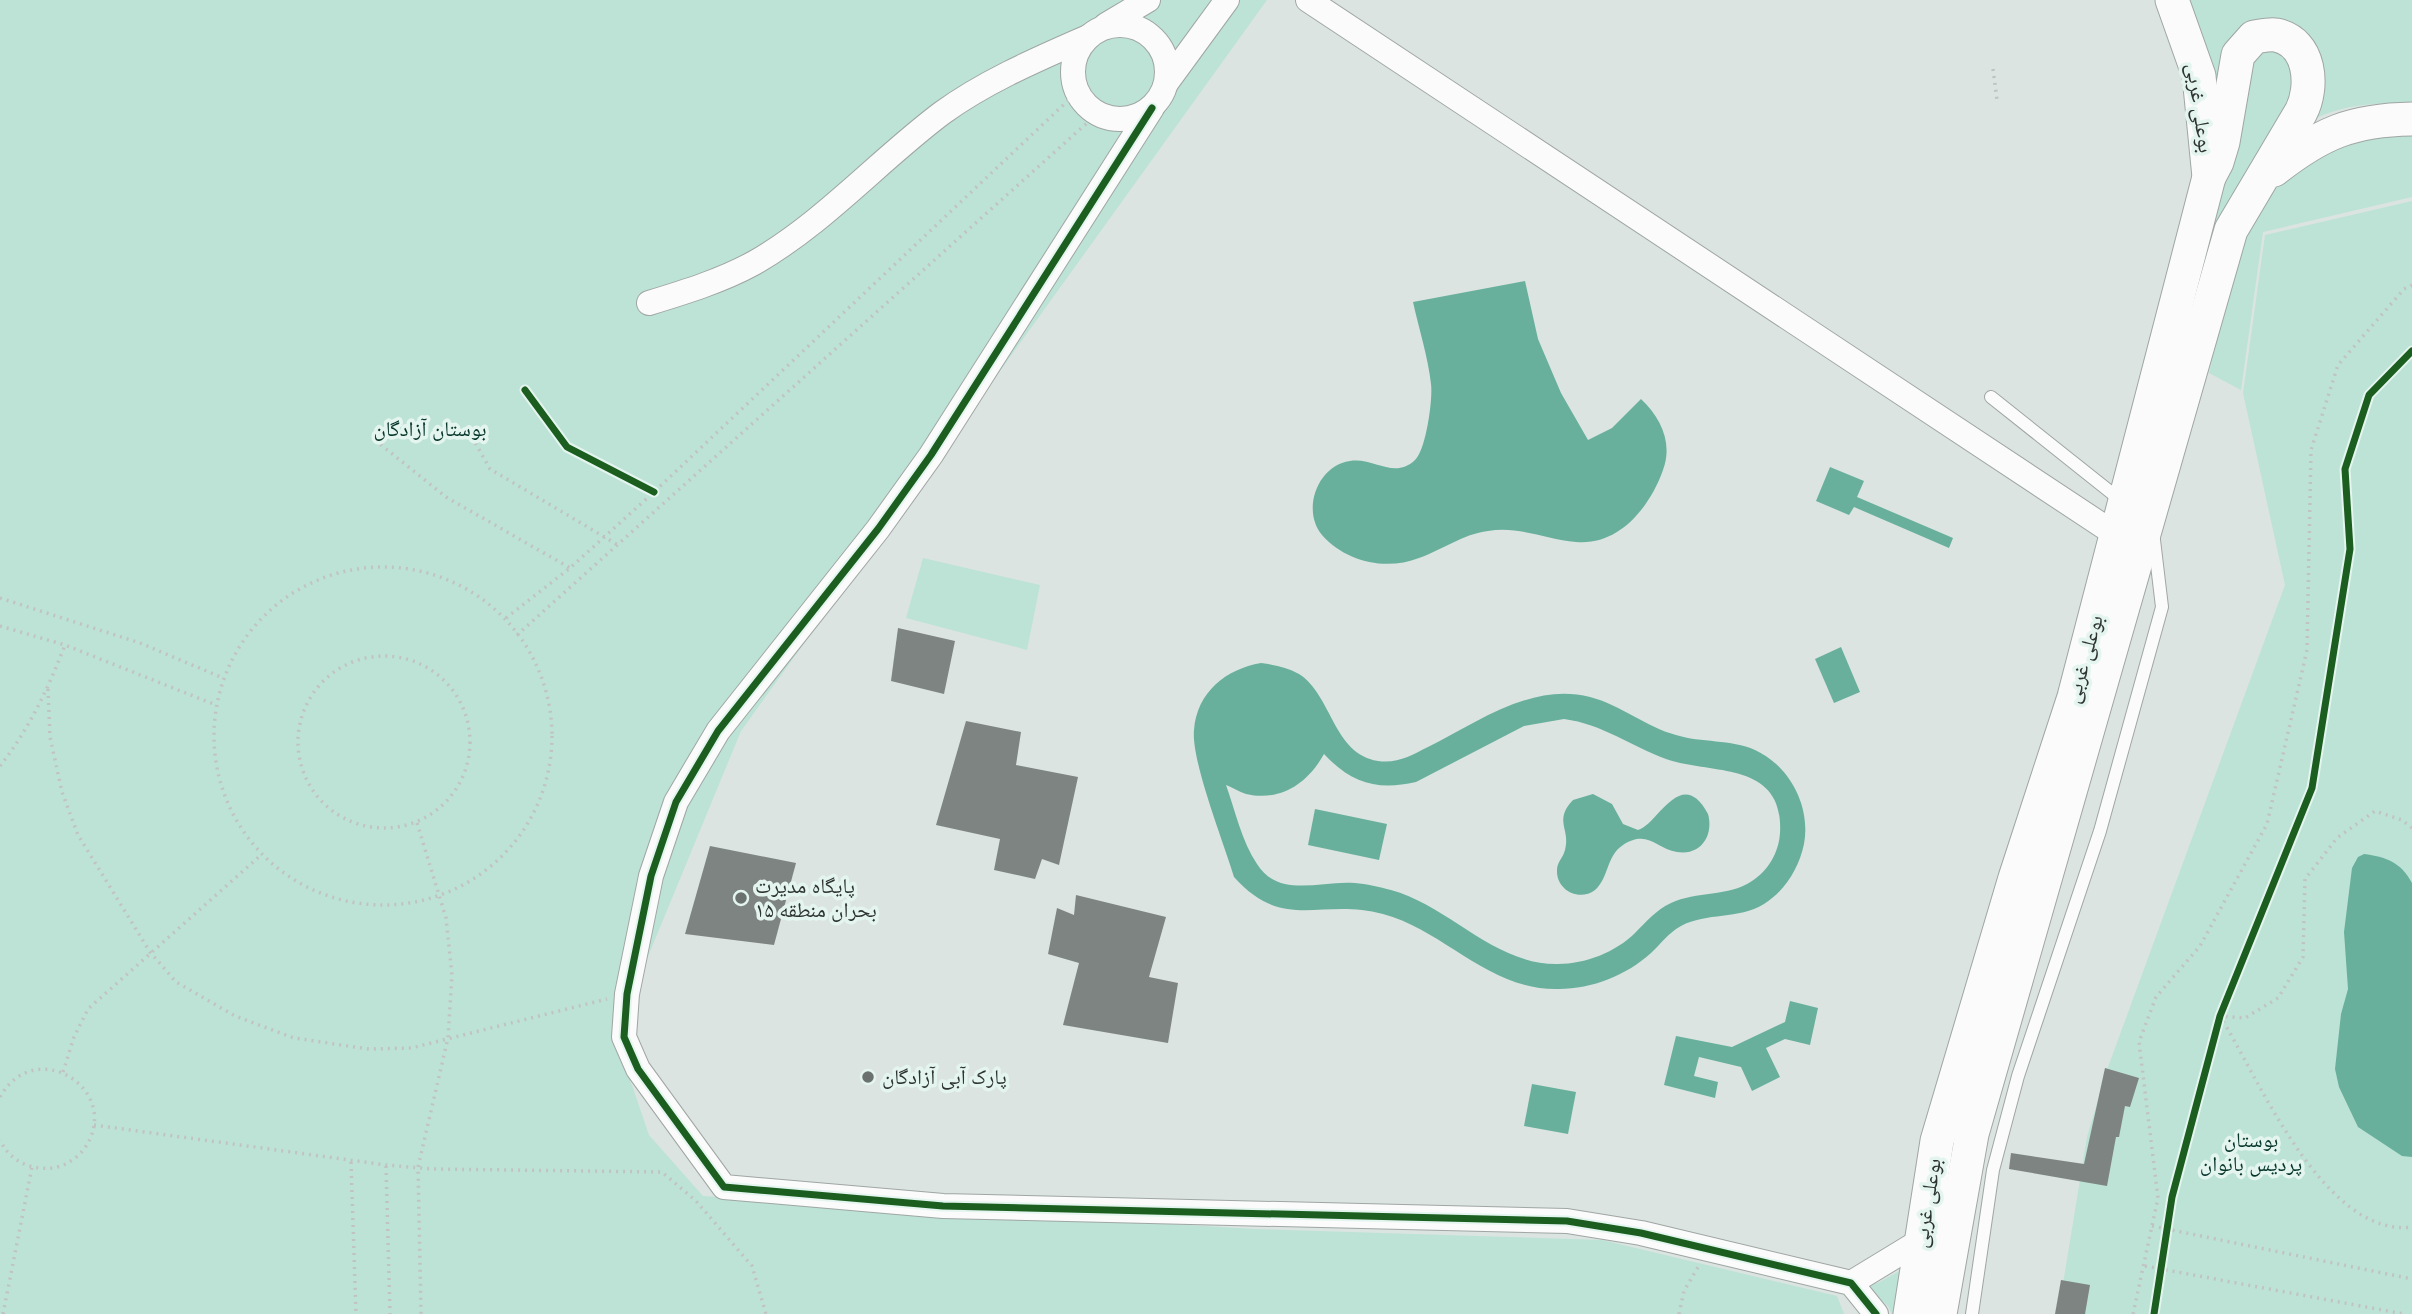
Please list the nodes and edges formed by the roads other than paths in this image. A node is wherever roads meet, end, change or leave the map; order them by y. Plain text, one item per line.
1 (1148, 0) edge
2 (1227, 0) edge
3 (1308, 0) edge
4 (2172, 0) edge
5 (1094, 33) junction
6 (1167, 82) junction
7 (1152, 107) junction
8 (2412, 119) edge
9 (2208, 177) junction
10 (2258, 182) junction
11 (649, 303) dead end
12 (1991, 397) dead end
13 (2131, 517) junction
14 (1920, 1241) junction
15 (1851, 1283) junction
16 (1876, 1314) edge
17 (1910, 1314) edge
18 (1940, 1314) edge
19 (1972, 1314) edge

1 - 5 street
2 - 6 street
3 - 13 street
4 - 9 main road, بوعلی غربی
5 - 6 street
5 - 7 street
5 - 11 street
6 - 7 street
7 - 15 street
8 - 10 main road, بوعلی غربی
9 - 10 main road
9 - 13 main road, بوعلی غربی
10 - 13 main road, بوعلی غربی
12 - 13 lane
13 - 14 main road, بوعلی غربی
13 - 18 main road, بوعلی غربی
13 - 19 lane
14 - 15 street
14 - 17 main road, بوعلی غربی
15 - 16 street

